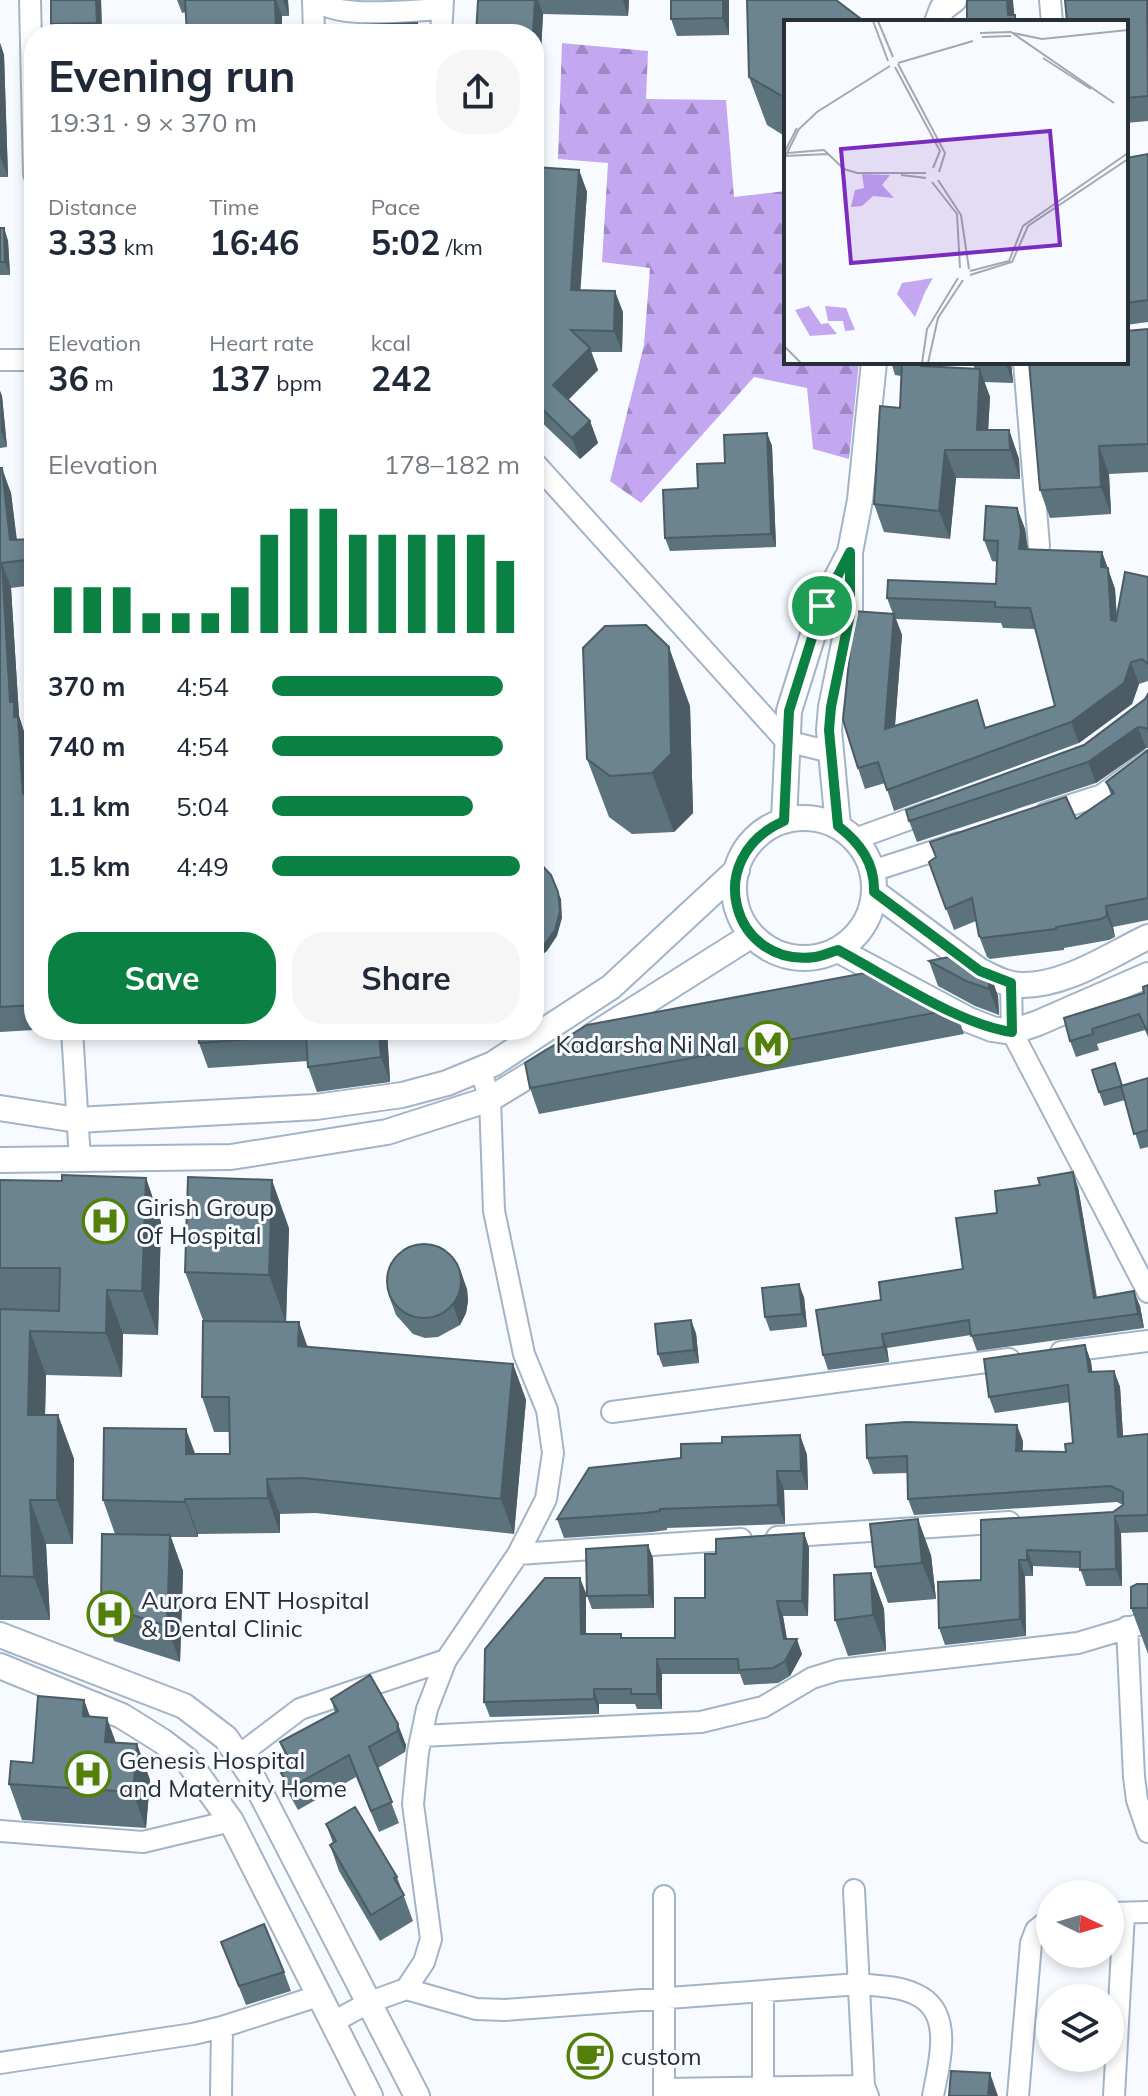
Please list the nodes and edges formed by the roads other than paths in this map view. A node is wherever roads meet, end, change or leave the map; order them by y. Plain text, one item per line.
1 (30, 0) edge
2 (315, 0) edge
3 (954, 0) edge
4 (1050, 0) edge
5 (442, 4) edge
6 (938, 20) edge
7 (1052, 20) edge
8 (31, 24) edge
9 (314, 24) edge
10 (441, 24) edge
11 (0, 360) edge
12 (24, 360) edge
13 (874, 364) edge
14 (1024, 364) edge
15 (544, 473) edge
16 (1039, 546) edge
17 (850, 552) junction
18 (786, 741) junction
19 (831, 752) junction
20 (1148, 761) edge
21 (955, 802) edge
22 (1031, 819) edge
23 (784, 821) junction
24 (846, 832) junction
25 (973, 838) edge
26 (737, 870) junction
27 (873, 882) junction
28 (752, 935) junction
29 (1148, 937) edge
30 (838, 950) junction
31 (1148, 975) edge
32 (1011, 983) junction
33 (544, 1031) edge
34 (1012, 1032) junction
35 (73, 1040) edge
36 (530, 1040) edge
37 (480, 1069) junction
38 (490, 1099) junction
39 (0, 1108) edge
40 (77, 1120) junction
41 (0, 1160) edge
42 (80, 1160) junction
43 (1148, 1292) edge
44 (1148, 1341) edge
45 (612, 1412) dead end
46 (1024, 1521) edge
47 (518, 1554) junction
48 (1148, 1622) edge
49 (1127, 1627) junction
50 (0, 1635) edge
51 (446, 1660) junction
52 (0, 1666) edge
53 (422, 1736) junction
54 (238, 1756) junction
55 (231, 1821) junction
56 (0, 1831) edge
57 (1148, 1832) edge
58 (854, 1890) dead end
59 (664, 1896) dead end
60 (1148, 1912) edge
61 (1124, 1913) edge
62 (1036, 1930) edge
63 (1116, 1968) edge
64 (859, 1984) junction
65 (406, 1989) junction
66 (763, 1992) junction
67 (321, 1995) junction
68 (664, 1999) junction
69 (370, 2002) junction
70 (333, 2022) junction
71 (222, 2027) junction
72 (0, 2063) edge
73 (866, 2091) edge
74 (664, 2092) edge
75 (763, 2092) edge
76 (221, 2096) edge
77 (370, 2096) edge
78 (417, 2096) edge
79 (933, 2096) edge
80 (1018, 2096) edge
81 (1114, 2096) edge

1 - 8 street
2 - 5 street
2 - 9 street
3 - 6 street
4 - 7 street
5 - 10 street
11 - 12 street
13 - 17 street
14 - 16 street
15 - 18 street
17 - 18 street
17 - 19 street
18 - 19 street
18 - 23 street
19 - 24 street
20 - 22 street
21 - 24 street
23 - 24 street
23 - 26 street
24 - 27 street
25 - 27 street
26 - 28 street
26 - 33 street
27 - 30 street
27 - 32 street
28 - 30 street
28 - 38 street
29 - 32 street
30 - 34 street
31 - 34 street
32 - 34 street
34 - 43 street
35 - 40 street
36 - 37 street
37 - 38 street
37 - 40 street
38 - 42 street
38 - 47 street
39 - 40 street
40 - 42 street
41 - 42 street
44 - 45 street
46 - 47 street
47 - 51 street
48 - 49 street
49 - 53 street
49 - 57 street
50 - 54 street
51 - 53 street
51 - 54 street
52 - 55 street
53 - 65 street
54 - 69 street
55 - 56 street
55 - 67 street
58 - 64 street
59 - 68 street
60 - 61 street
62 - 80 street
63 - 81 street
64 - 66 street
64 - 73 street
64 - 79 street
65 - 68 street
65 - 69 street
66 - 68 street
66 - 75 street
67 - 70 street
67 - 71 street
68 - 74 street
69 - 70 street
69 - 78 street
70 - 77 street
71 - 72 street
71 - 76 street
73 - 75 street
74 - 75 street

